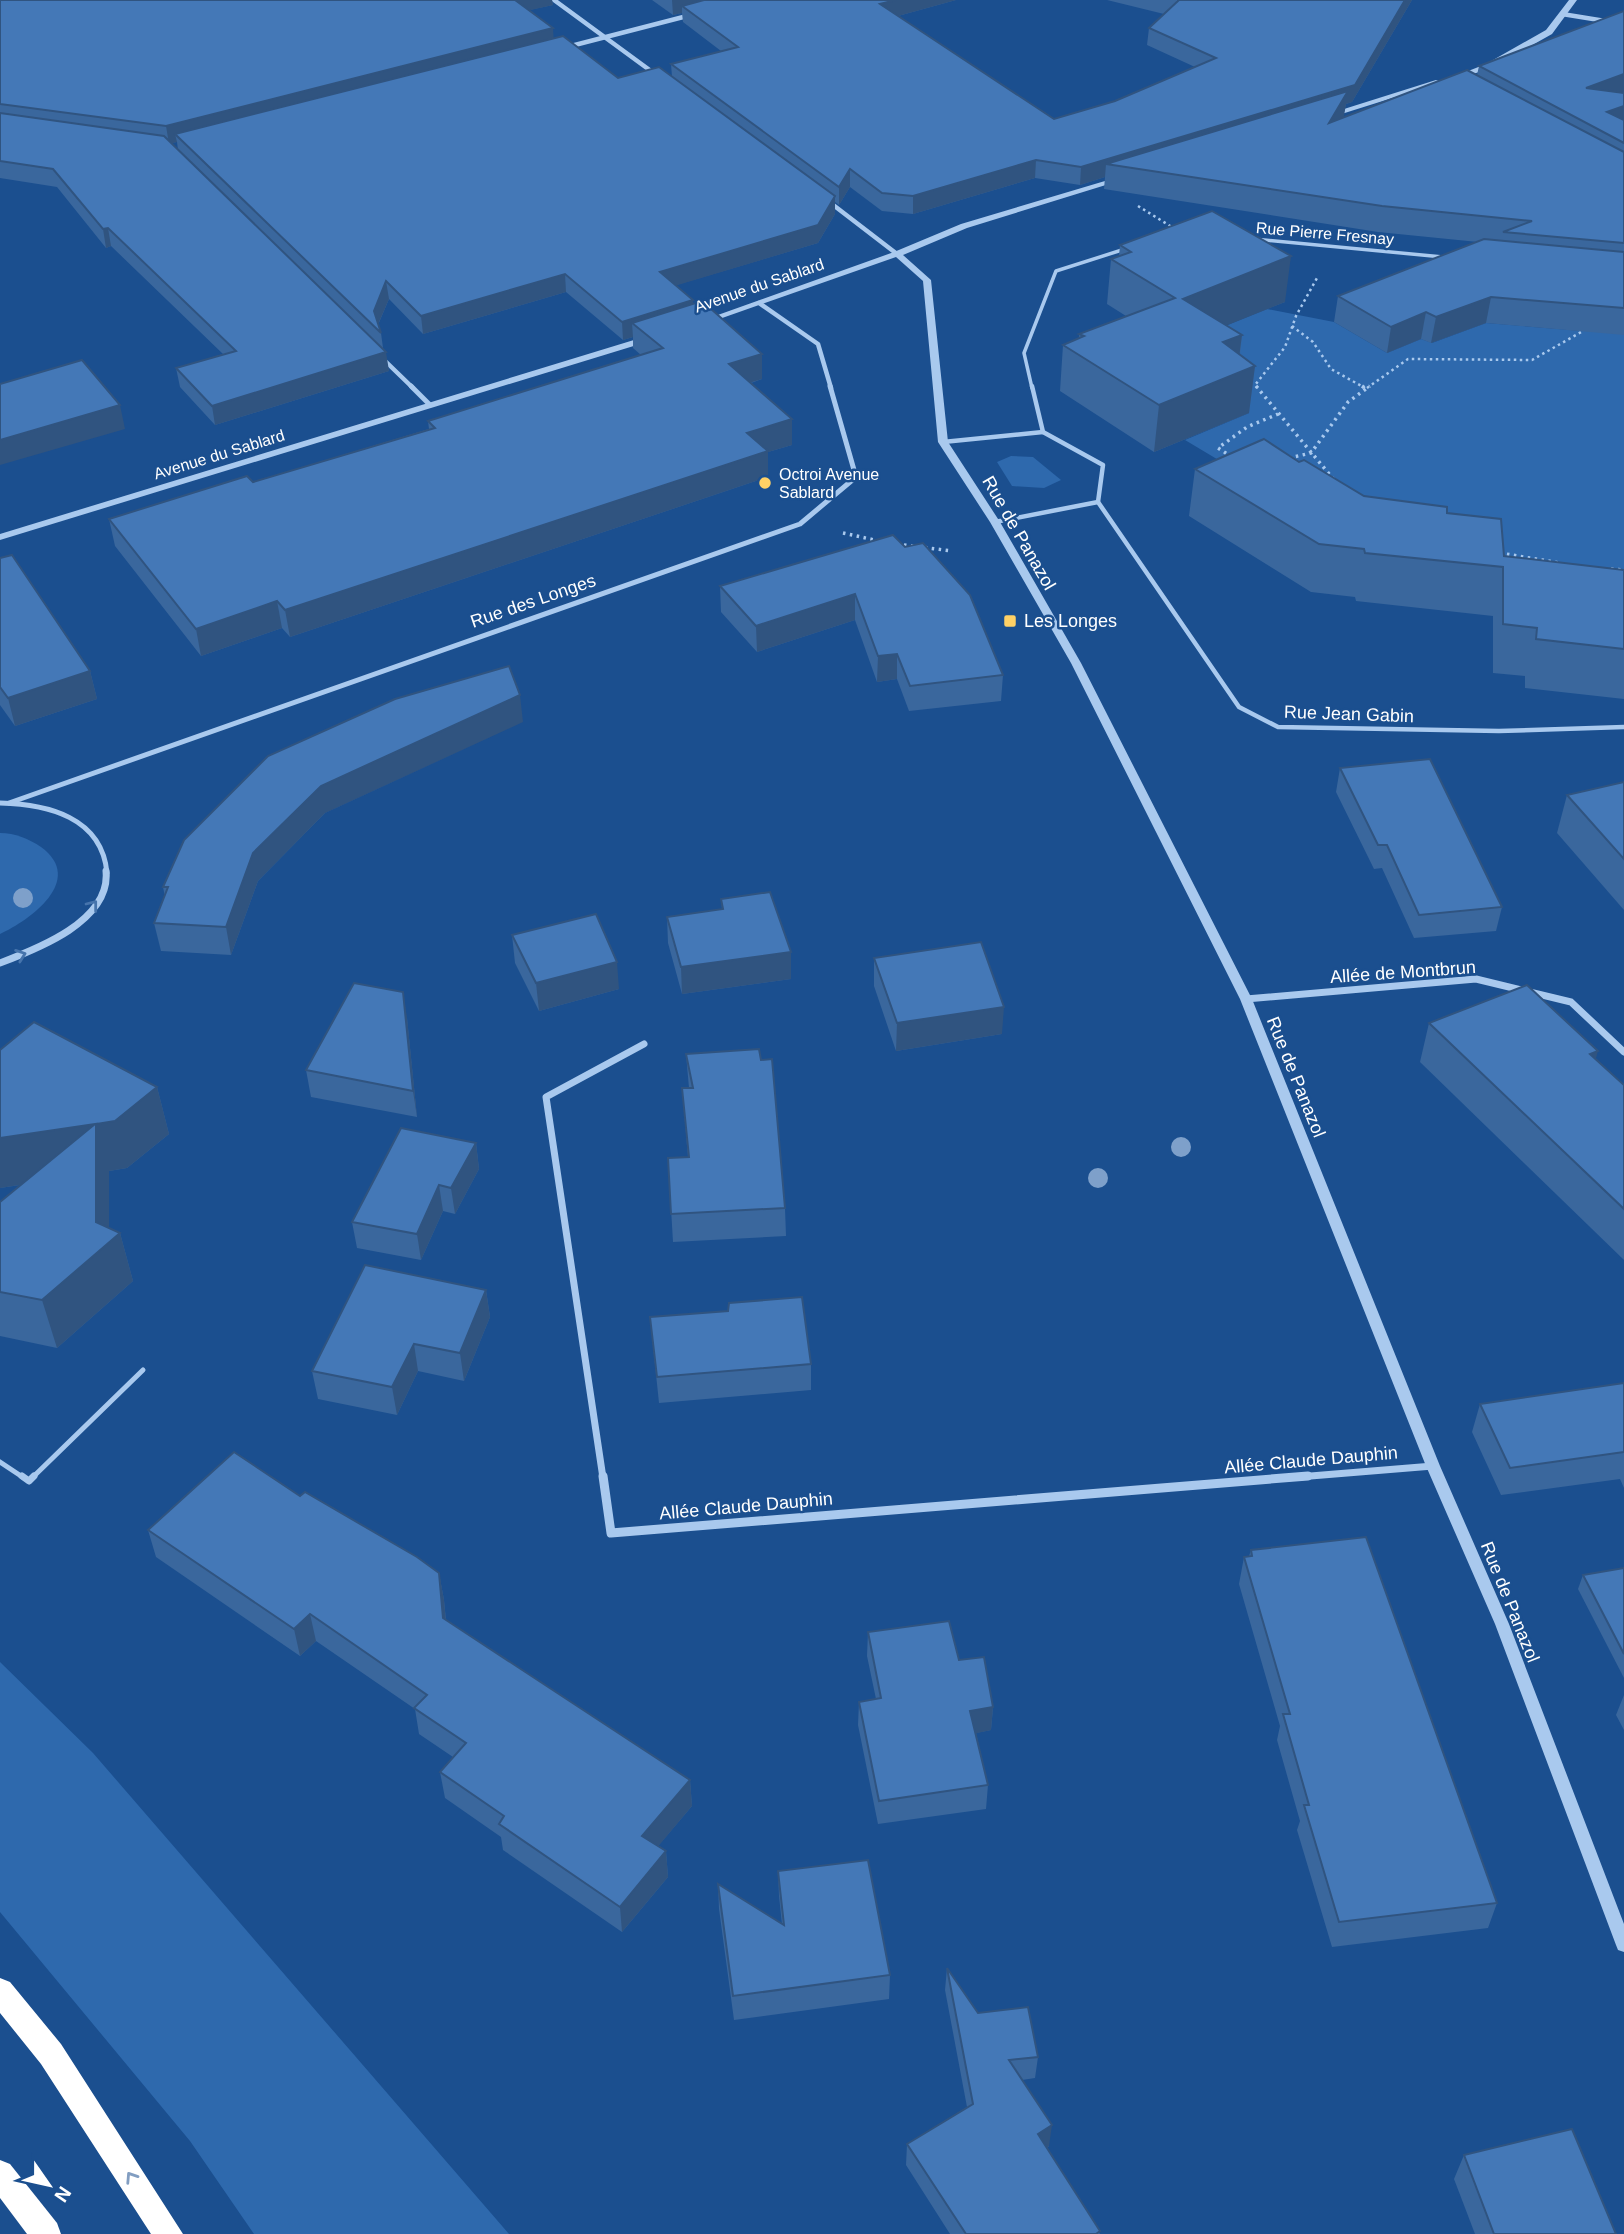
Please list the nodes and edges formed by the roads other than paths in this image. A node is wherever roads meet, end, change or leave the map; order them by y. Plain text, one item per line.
1 (554, 0) edge
2 (1573, 0) edge
3 (702, 12) edge
4 (1562, 15) junction
5 (1624, 24) edge
6 (604, 37) junction
7 (554, 50) edge
8 (661, 78) edge
9 (1315, 120) edge
10 (1131, 176) edge
11 (819, 194) edge
12 (1178, 232) edge
13 (1243, 238) edge
14 (897, 254) junction
15 (1444, 257) edge
16 (759, 303) junction
17 (691, 325) edge
18 (652, 337) edge
19 (374, 349) edge
20 (430, 405) junction
21 (1043, 432) junction
22 (943, 442) junction
23 (1098, 502) junction
24 (995, 522) junction
25 (0, 537) edge
26 (1624, 727) edge
27 (0, 803) edge
28 (9, 803) junction
29 (0, 963) edge
30 (1246, 999) junction
31 (644, 1044) dead end
32 (1624, 1052) edge
33 (143, 1370) dead end
34 (0, 1462) edge
35 (1433, 1466) junction
36 (1624, 1945) edge
37 (0, 1990) edge
38 (0, 2174) edge
39 (46, 2234) edge
40 (168, 2234) edge

1 - 6 street
2 - 4 street
3 - 6 street
4 - 5 street
4 - 9 street
6 - 7 street
6 - 8 street
10 - 14 street, Avenue du Sablard
11 - 14 street
12 - 21 lane
13 - 15 lane, Rue Pierre Fresnay
14 - 16 street, Avenue du Sablard
14 - 22 street, Rue de Panazol
16 - 17 street, Avenue du Sablard
16 - 28 street, Rue des Longes
18 - 20 street, Avenue du Sablard
19 - 20 street
20 - 25 street, Avenue du Sablard
21 - 22 lane
21 - 23 lane
22 - 24 street, Rue de Panazol
23 - 24 lane
23 - 26 lane, Rue Jean Gabin
24 - 30 street, Rue de Panazol
27 - 28 street, Rue des Longes
29 -> 28 street, Rue des Longes
30 - 32 street, Allée de Montbrun
30 - 35 street, Rue de Panazol
31 - 35 street, Allée Claude Dauphin
33 - 34 lane
35 - 36 street, Rue de Panazol
40 -> 37 highway
38 - 39 highway

